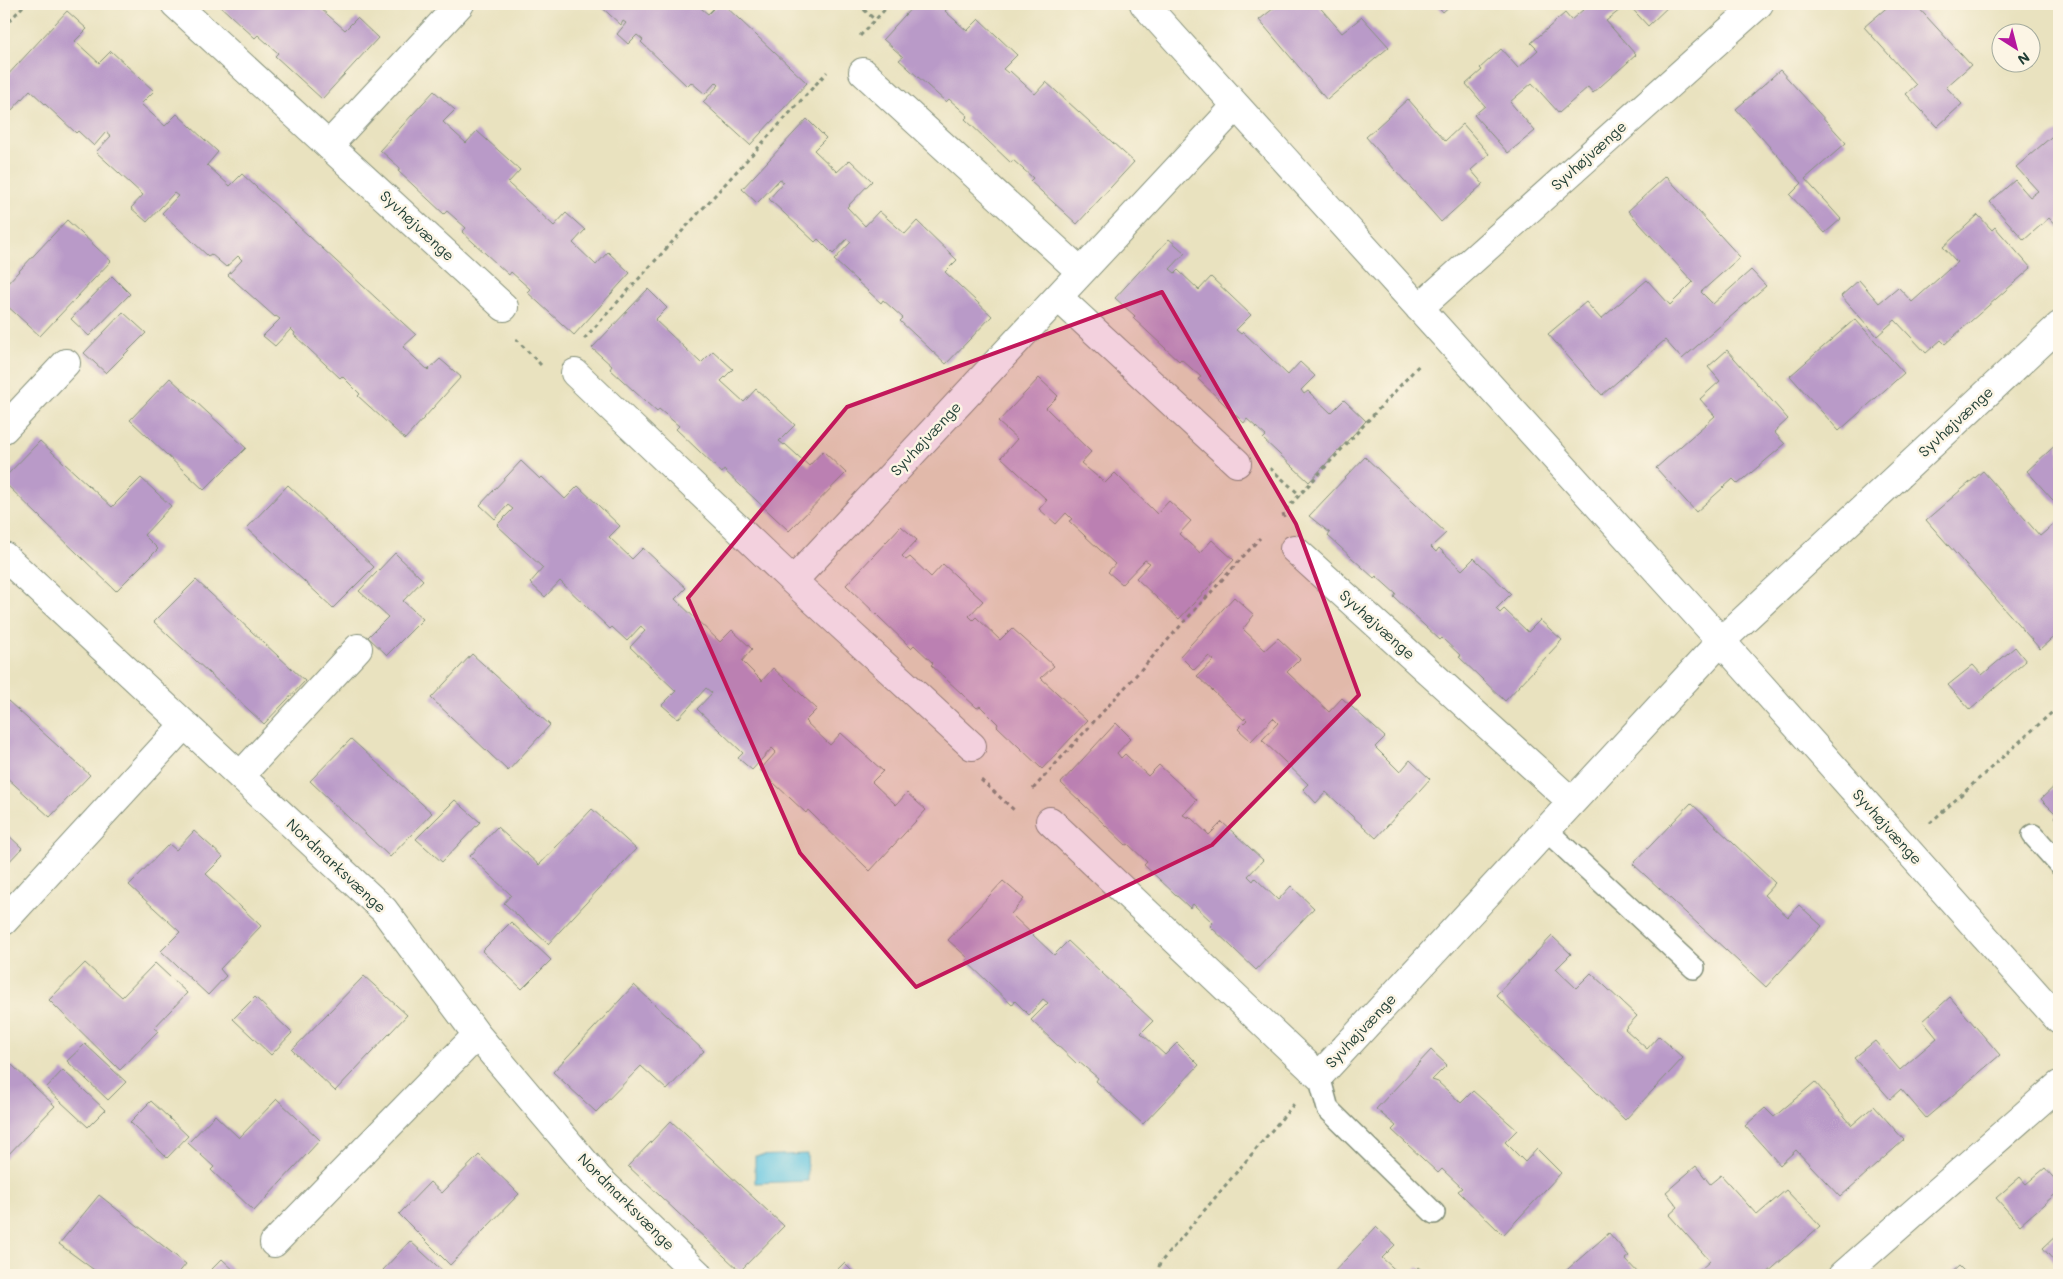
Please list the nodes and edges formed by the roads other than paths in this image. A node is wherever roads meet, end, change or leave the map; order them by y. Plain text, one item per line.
1 (175, 4) edge
2 (460, 4) edge
3 (1759, 4) edge
4 (1149, 5) edge
5 (863, 72) dead end
6 (1236, 106) junction
7 (329, 145) junction
8 (1081, 272) junction
9 (1058, 297) junction
10 (504, 307) road end
11 (1419, 308) junction
12 (2059, 326) edge
13 (66, 363) dead end
14 (575, 374) road end
15 (4, 429) edge
16 (1237, 463) dead end
17 (1294, 549) road end
18 (4, 556) edge
19 (793, 580) junction
20 (1721, 641) junction
21 (358, 648) dead end
22 (184, 725) junction
23 (972, 746) dead end
24 (240, 776) junction
25 (1572, 802) junction
26 (1050, 821) road end
27 (1546, 830) junction
28 (2033, 835) dead end
29 (2059, 864) edge
30 (4, 921) edge
31 (1694, 968) dead end
32 (2057, 1014) edge
33 (477, 1035) junction
34 (1319, 1076) junction
35 (2059, 1085) edge
36 (1434, 1213) dead end
37 (274, 1243) dead end
38 (699, 1275) edge
39 (1843, 1275) edge

1 - 7 street, Syvhøjvænge
2 - 7 street
3 - 11 street, Syvhøjvænge
4 - 6 street, Syvhøjvænge
5 - 8 street
6 - 8 street, Syvhøjvænge
6 - 11 street, Syvhøjvænge
7 - 10 street, Syvhøjvænge
8 - 9 street, Syvhøjvænge
9 - 16 street
9 - 19 street, Syvhøjvænge
11 - 20 street, Syvhøjvænge
12 - 20 street, Syvhøjvænge
13 - 15 street
14 - 19 street
17 - 25 street, Syvhøjvænge
18 - 22 street, Nordmarksvænge
19 - 23 street
20 - 25 street, Syvhøjvænge
20 - 32 street, Syvhøjvænge
21 - 24 street
22 - 24 street, Nordmarksvænge
22 - 30 street
24 - 33 street, Nordmarksvænge
25 - 27 street, Syvhøjvænge
26 - 34 street, Syvhøjvænge
27 - 31 lane
27 - 34 street, Syvhøjvænge
28 - 29 lane
33 - 37 street
33 - 38 street, Nordmarksvænge
34 - 36 lane
35 - 39 street

